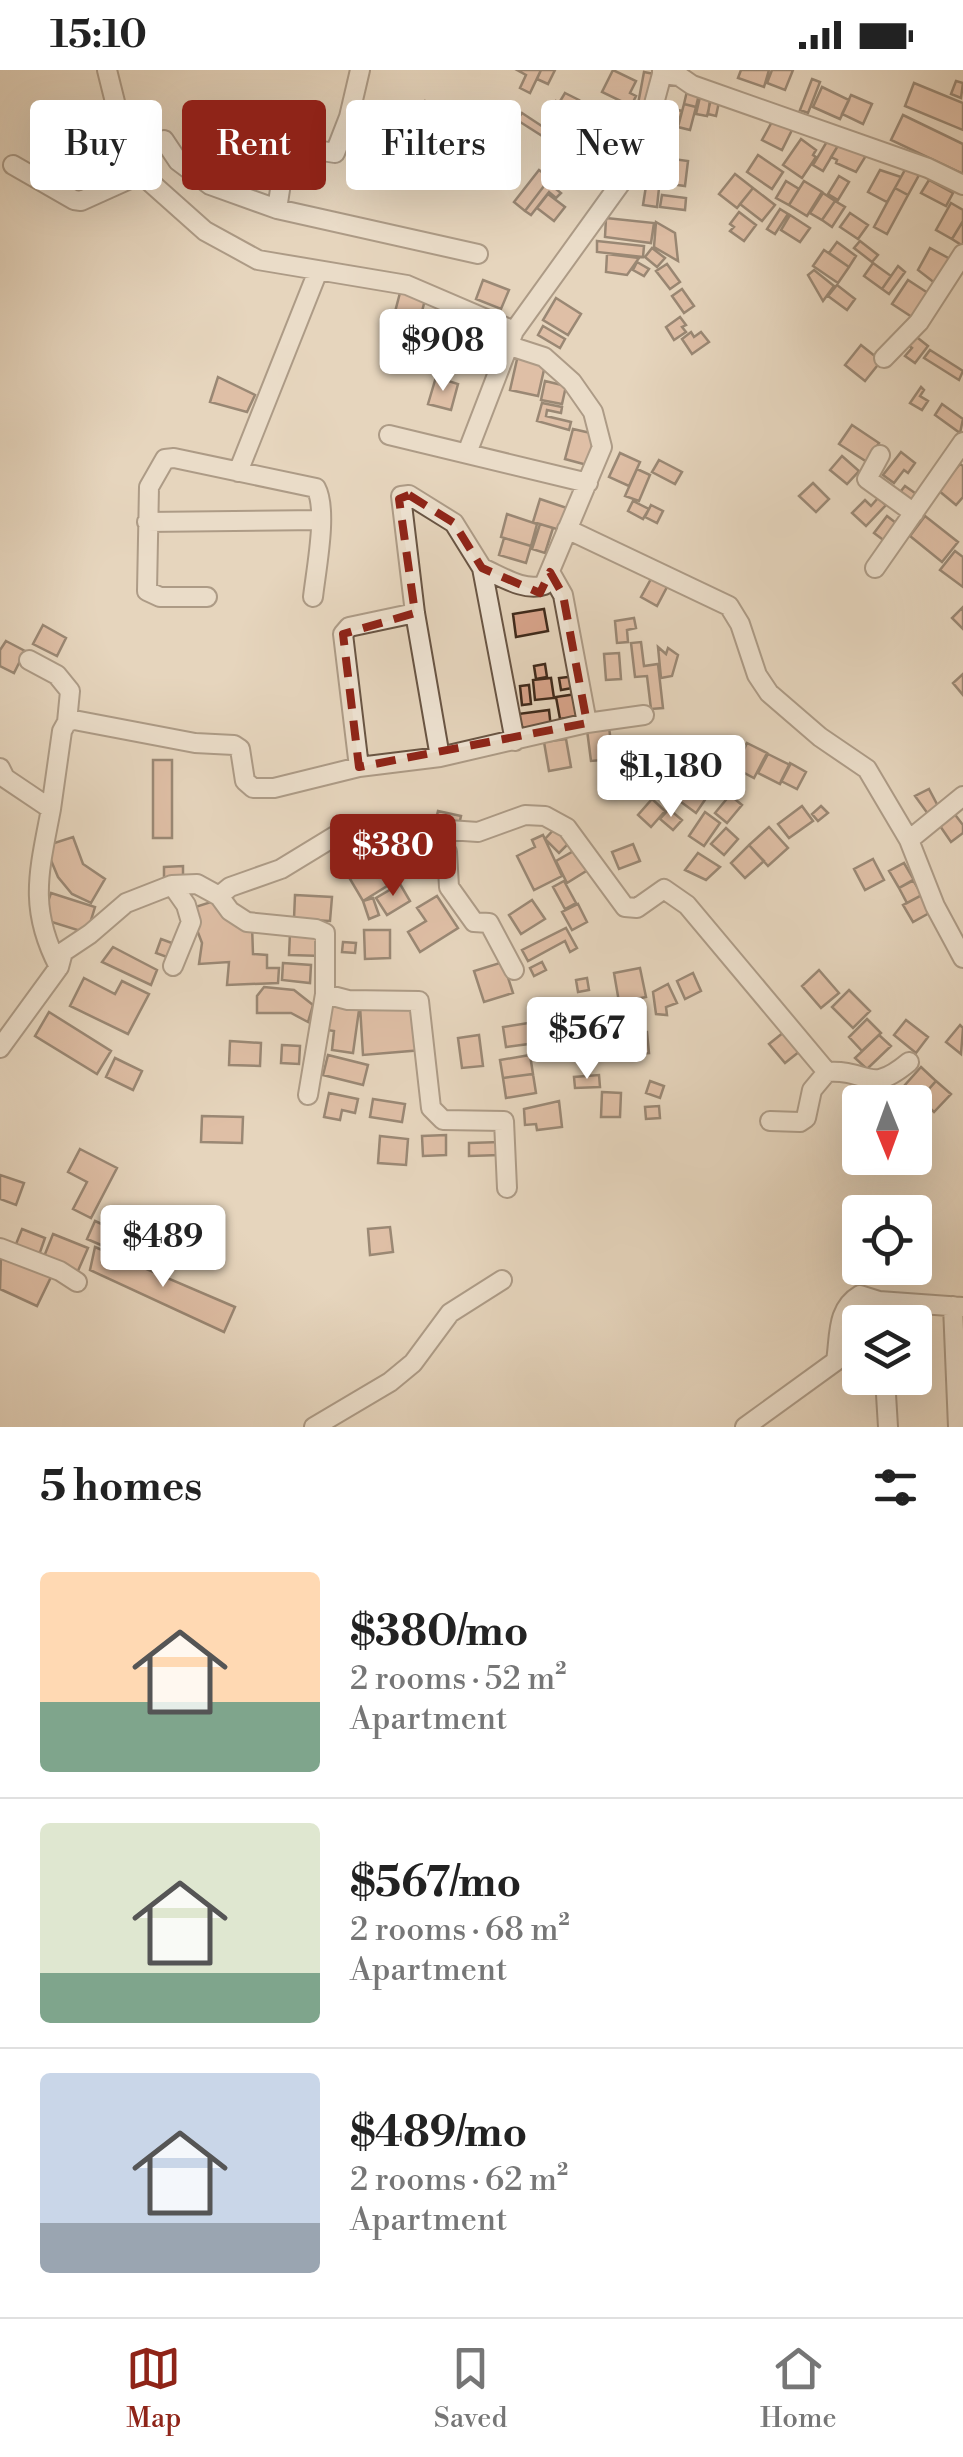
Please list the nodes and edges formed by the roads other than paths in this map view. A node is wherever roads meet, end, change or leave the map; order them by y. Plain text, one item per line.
1 (107, 70) edge
2 (360, 70) edge
3 (662, 72) edge
4 (117, 100) edge
5 (164, 140) dead end
6 (13, 164) dead end
7 (30, 174) edge
8 (963, 186) edge
9 (57, 190) edge
10 (105, 190) edge
11 (157, 190) edge
12 (277, 209) junction
13 (478, 254) dead end
14 (963, 254) edge
15 (318, 271) junction
16 (511, 338) junction
17 (884, 358) dead end
18 (389, 435) dead end
19 (963, 442) edge
20 (467, 453) junction
21 (880, 455) dead end
22 (238, 472) junction
23 (588, 483) junction
24 (914, 513) junction
25 (320, 520) junction
26 (147, 522) junction
27 (567, 530) junction
28 (482, 568) junction
29 (875, 568) dead end
30 (550, 572) junction
31 (206, 598) dead end
32 (313, 598) dead end
33 (415, 613) junction
34 (29, 660) dead end
35 (644, 716) dead end
36 (67, 722) junction
37 (587, 723) junction
38 (516, 741) junction
39 (440, 757) junction
40 (358, 767) junction
41 (0, 768) edge
42 (963, 796) edge
43 (50, 810) junction
44 (430, 830) junction
45 (909, 840) junction
46 (172, 885) junction
47 (219, 896) junction
48 (963, 958) edge
49 (174, 966) dead end
50 (59, 967) junction
51 (514, 970) dead end
52 (325, 994) junction
53 (0, 1048) edge
54 (909, 1062) dead end
55 (827, 1072) junction
56 (308, 1095) dead end
57 (770, 1120) dead end
58 (507, 1188) dead end
59 (0, 1248) edge
60 (502, 1280) dead end
61 (77, 1282) dead end
62 (879, 1301) junction
63 (879, 1305) edge
64 (958, 1307) edge
65 (886, 1395) edge
66 (314, 1427) edge
67 (745, 1427) edge
68 (888, 1427) edge
69 (958, 1427) edge

1 - 4 street
2 - 12 street
3 - 8 street
3 - 16 street
5 - 12 street
6 - 7 street
9 - 10 street
11 - 15 street
12 - 13 street
14 - 17 street
15 - 16 street
15 - 22 street
16 - 20 street
16 - 23 street
18 - 20 street
19 - 24 street
20 - 23 street
21 - 24 street
22 - 25 street
22 - 26 street
23 - 27 street
24 - 29 street
25 - 26 street
25 - 32 street
26 - 31 street
27 - 30 street
27 - 45 street
28 - 30 street
28 - 33 street
28 - 38 street
30 - 37 street
33 - 39 street
33 - 40 street
34 - 36 street
35 - 37 street
36 - 40 street
36 - 43 street
37 - 38 street
38 - 39 street
39 - 40 street
41 - 43 street
42 - 45 street
43 - 50 street
44 - 47 street
44 - 51 street
44 - 55 street
45 - 48 street
46 - 47 street
46 - 49 street
46 - 50 street
47 - 52 street
50 - 53 street
52 - 56 street
52 - 58 street
54 - 55 street
55 - 57 street
59 - 61 street
60 - 66 street
62 - 63 street
62 - 64 street
62 - 67 street
64 - 69 street
65 - 68 street

